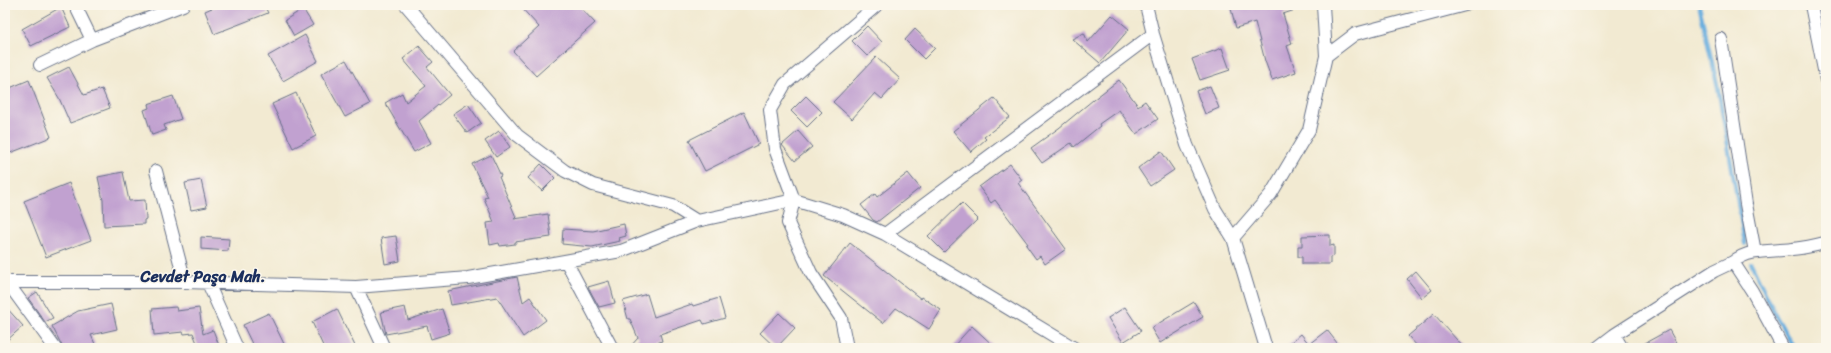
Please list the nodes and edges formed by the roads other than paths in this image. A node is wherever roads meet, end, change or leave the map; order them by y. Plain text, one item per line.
1 (75, 5) edge
2 (183, 5) edge
3 (406, 5) edge
4 (877, 5) edge
5 (1146, 5) edge
6 (1323, 5) edge
7 (1465, 5) edge
8 (1811, 5) edge
9 (1153, 34) junction
10 (1721, 39) dead end
11 (92, 40) junction
12 (1326, 56) junction
13 (40, 65) dead end
14 (1826, 80) edge
15 (156, 171) dead end
16 (794, 200) junction
17 (697, 221) junction
18 (885, 234) junction
19 (1233, 238) junction
20 (1826, 243) edge
21 (1755, 252) junction
22 (1737, 259) junction
23 (566, 261) junction
24 (6, 282) edge
25 (185, 282) junction
26 (208, 284) junction
27 (356, 287) junction
28 (1614, 335) junction
29 (1262, 346) edge
30 (55, 348) edge
31 (237, 348) edge
32 (384, 348) edge
33 (612, 348) edge
34 (847, 348) edge
35 (1074, 348) edge
36 (1597, 348) edge
37 (1622, 348) edge
38 (1782, 348) edge

1 - 11 street
2 - 11 street
3 - 17 street
4 - 16 street
5 - 9 street
6 - 12 street
7 - 12 street
8 - 14 street
9 - 18 street
9 - 19 street
10 - 21 street
11 - 13 street
12 - 19 street
15 - 25 street
16 - 17 street
16 - 18 street
16 - 34 street
17 - 23 street
18 - 35 street
19 - 29 street
20 - 21 street
21 - 22 street
22 - 28 street
22 - 38 street
23 - 27 street
23 - 33 street
24 - 25 street
24 - 30 street
25 - 26 street
26 - 27 street
26 - 31 street
27 - 32 street
28 - 36 street
28 - 37 street

